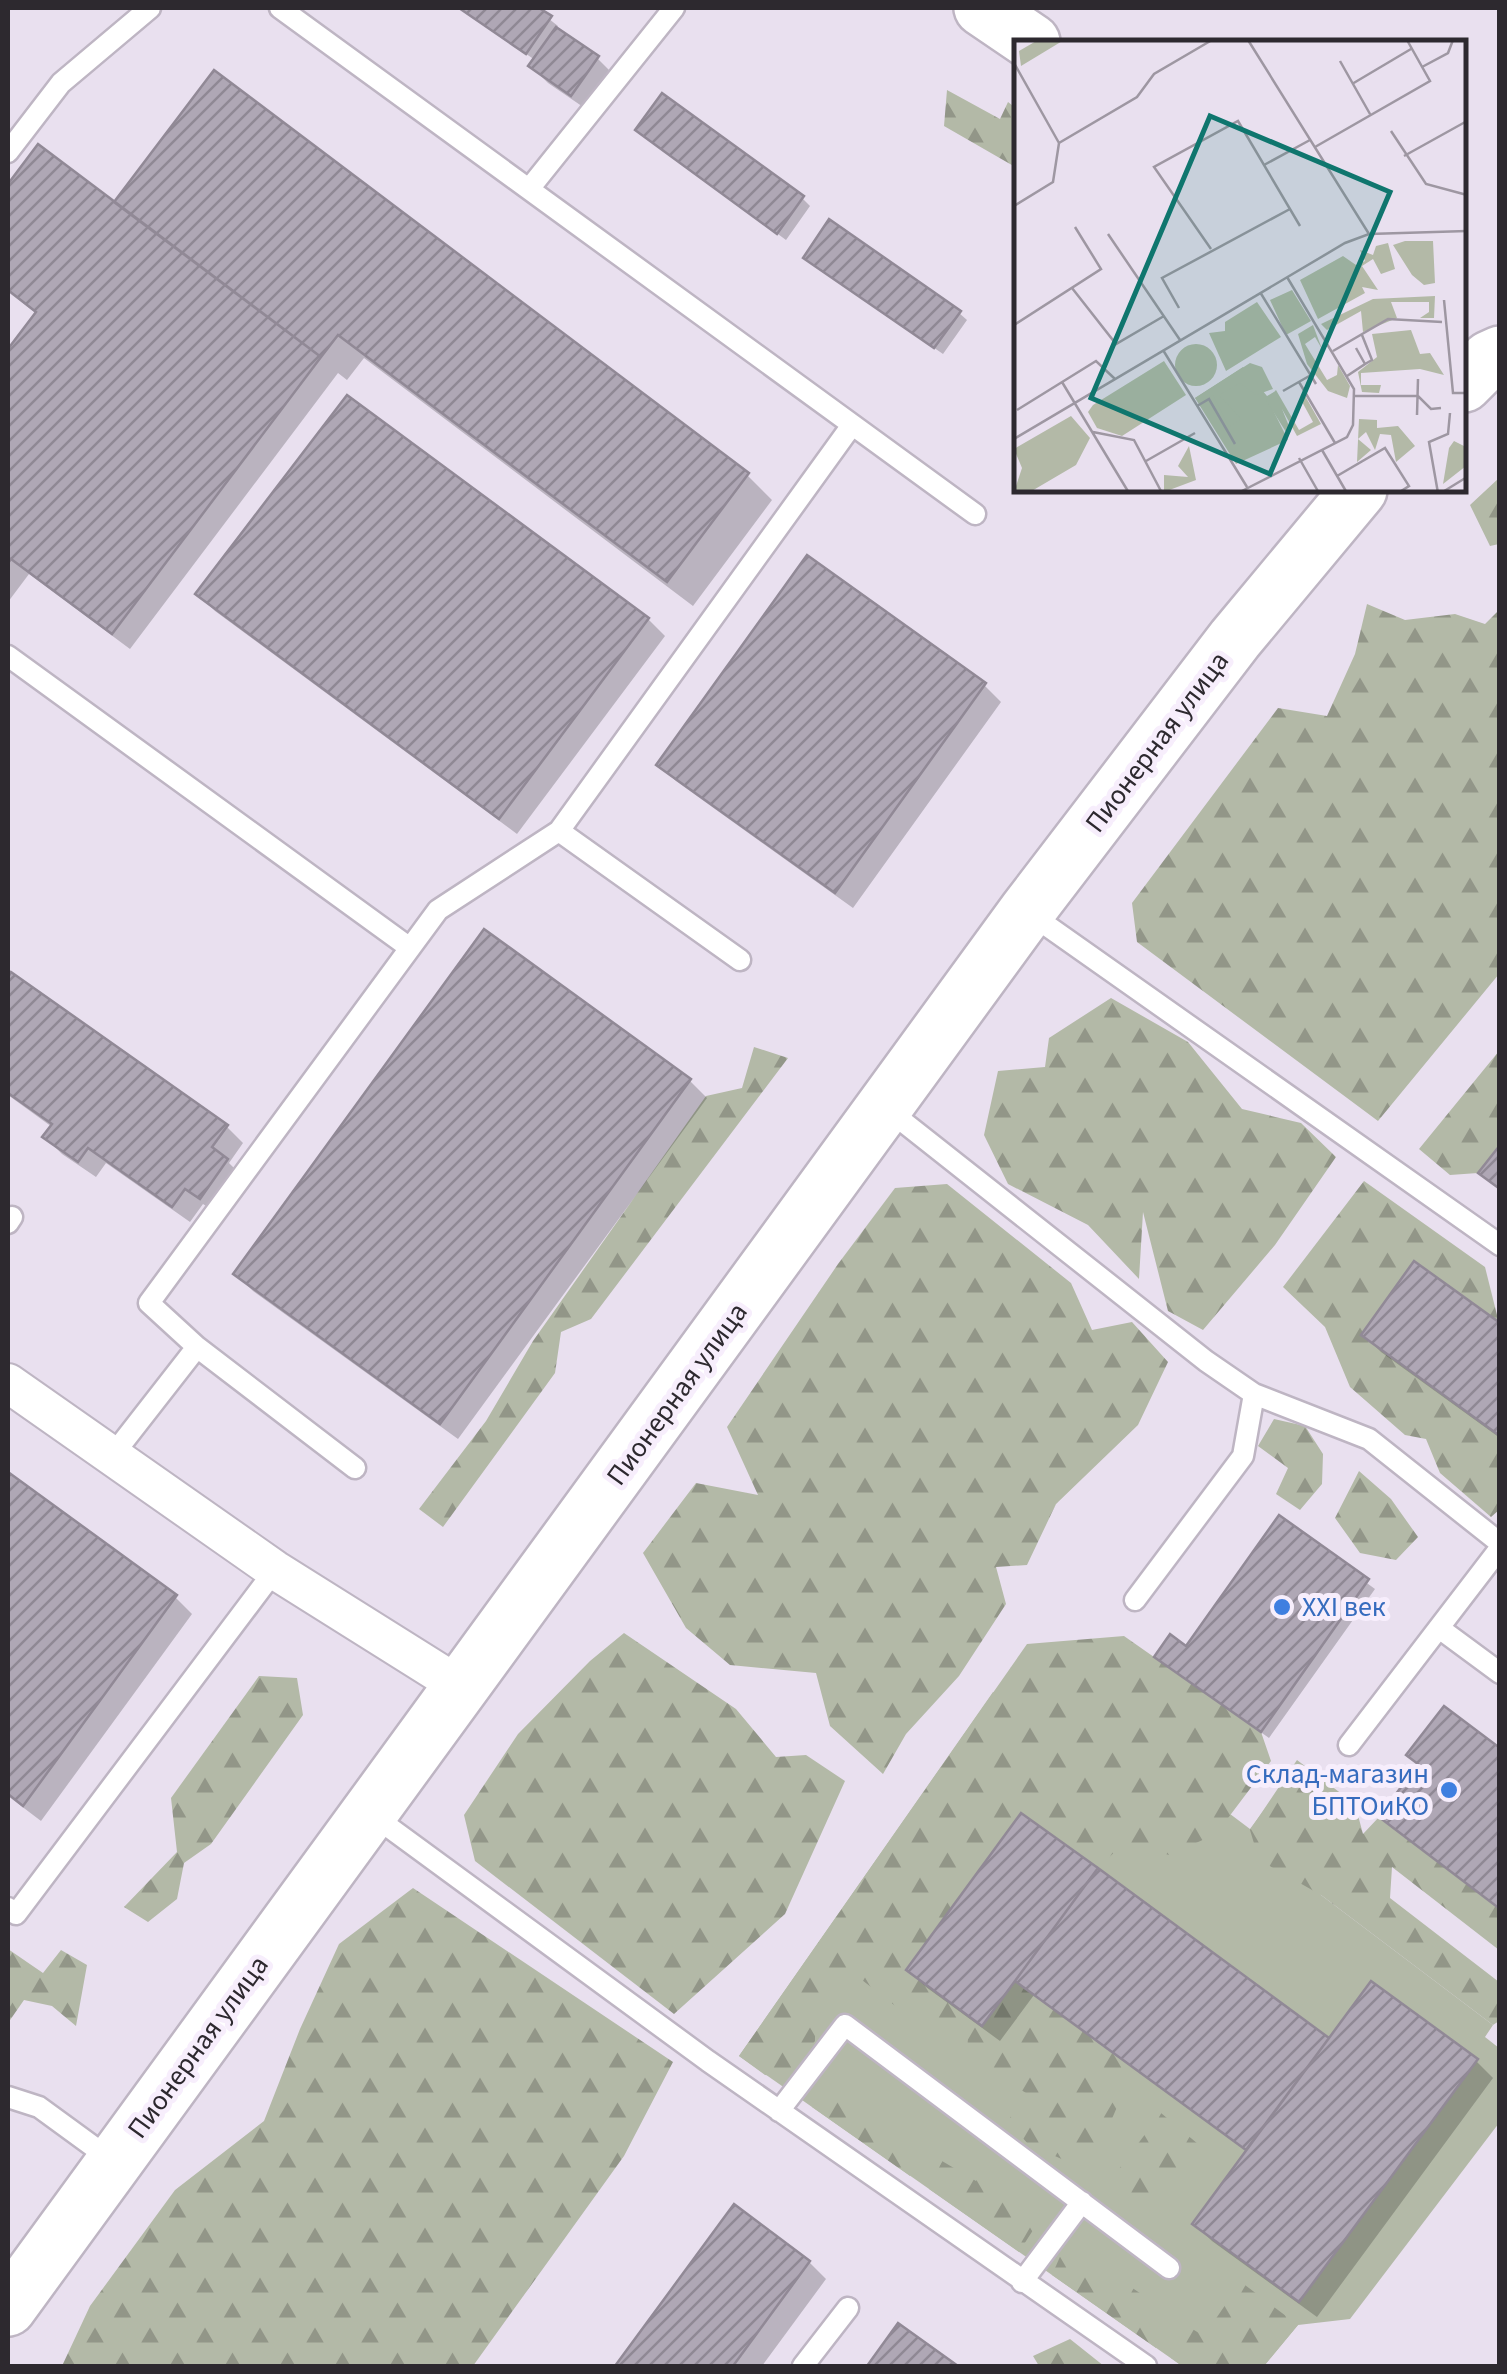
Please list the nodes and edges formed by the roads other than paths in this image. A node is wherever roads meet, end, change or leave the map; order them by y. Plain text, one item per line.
1 (150, 8) edge
2 (280, 8) edge
3 (674, 8) edge
4 (982, 8) edge
5 (1029, 40) edge
6 (8, 152) edge
7 (529, 189) junction
8 (852, 425) junction
9 (1357, 492) edge
10 (975, 514) dead end
11 (8, 656) edge
12 (559, 831) junction
13 (1027, 912) junction
14 (410, 948) junction
15 (740, 960) dead end
16 (885, 1108) junction
17 (1500, 1246) edge
18 (198, 1347) junction
19 (8, 1383) edge
20 (1254, 1394) junction
21 (112, 1456) junction
22 (355, 1468) dead end
23 (1500, 1546) edge
24 (275, 1570) junction
25 (1134, 1600) dead end
26 (1439, 1628) junction
27 (1500, 1674) edge
28 (463, 1688) junction
29 (1349, 1745) dead end
30 (370, 1813) junction
31 (8, 1908) edge
32 (8, 2097) edge
33 (779, 2111) junction
34 (114, 2162) junction
35 (1082, 2202) junction
36 (1169, 2268) dead end
37 (1022, 2282) junction
38 (8, 2308) edge
39 (848, 2308) dead end
40 (803, 2366) edge
41 (1146, 2366) edge

1 - 6 lane
2 - 7 lane
3 - 7 lane
4 - 5 main road
7 - 8 lane
8 - 10 lane
8 - 12 lane
9 - 13 main road, Пионерная улица
11 - 14 lane
12 - 14 lane
12 - 15 lane
13 - 16 main road, Пионерная улица
13 - 17 lane
14 - 18 lane
16 - 20 lane
16 - 28 main road, Пионерная улица
18 - 21 lane
18 - 22 lane
19 - 21 street
20 - 23 lane
20 - 25 lane
21 - 24 street
23 - 26 lane
24 - 28 street
24 - 31 lane
26 - 27 lane
26 - 29 lane
28 - 30 main road, Пионерная улица
30 - 33 lane
30 - 34 main road, Пионерная улица
32 - 34 lane
33 - 35 lane
33 - 37 lane
34 - 38 main road, Пионерная улица
35 - 36 lane
35 - 37 lane
37 - 41 lane
39 - 40 lane

